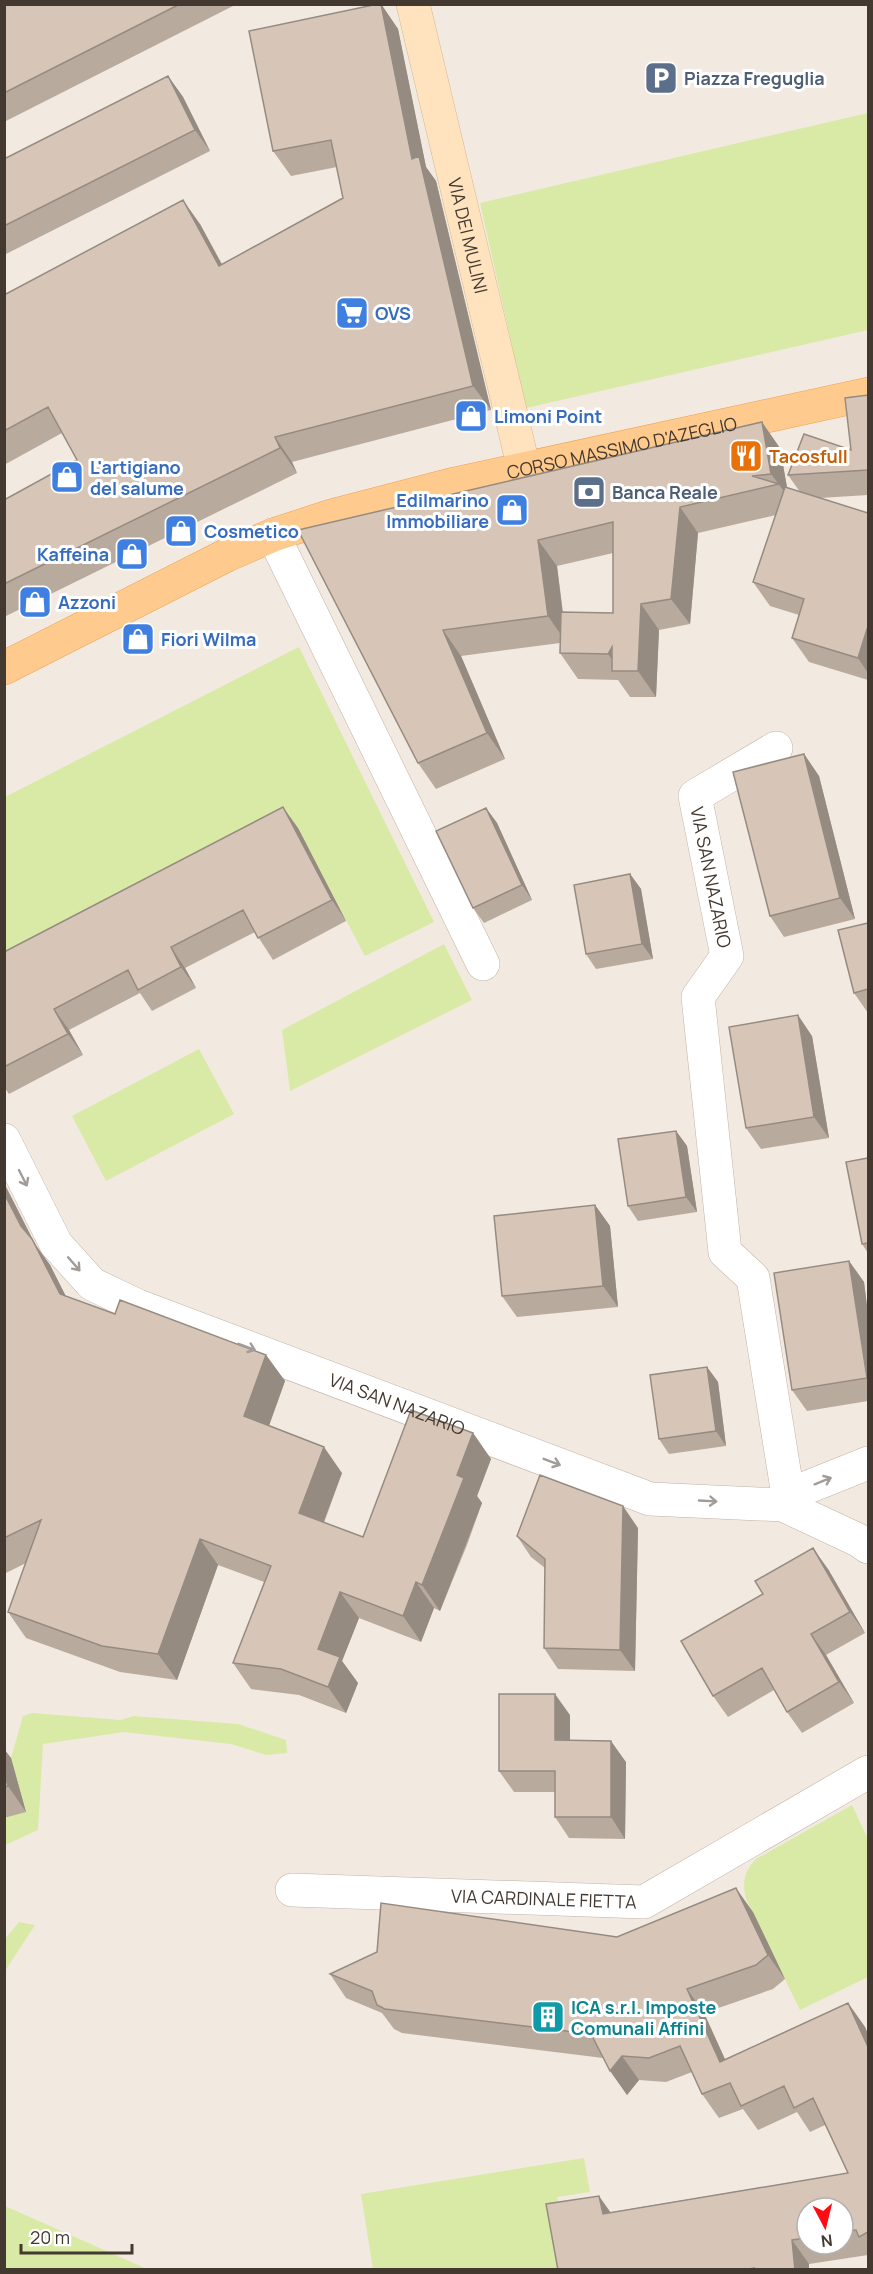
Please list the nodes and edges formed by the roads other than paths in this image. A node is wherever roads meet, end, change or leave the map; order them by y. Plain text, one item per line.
1 (413, 4) edge
2 (868, 394) edge
3 (524, 468) junction
4 (273, 535) junction
5 (4, 668) edge
6 (776, 748) dead end
7 (483, 964) dead end
8 (4, 1140) edge
9 (868, 1463) edge
10 (786, 1500) junction
11 (868, 1547) edge
12 (868, 1772) edge
13 (292, 1890) dead end

1 - 3 street, VIA DEI MULINI
2 - 3 main road, CORSO MASSIMO D'AZEGLIO
3 - 4 main road, CORSO MASSIMO D'AZEGLIO
4 - 5 main road, CORSO MASSIMO D'AZEGLIO
4 - 7 street
6 - 10 street, VIA SAN NAZARIO
8 -> 10 street, VIA SAN NAZARIO
10 -> 9 street
10 - 11 street, VIA SAN NAZARIO
12 - 13 street, VIA CARDINALE FIETTA

